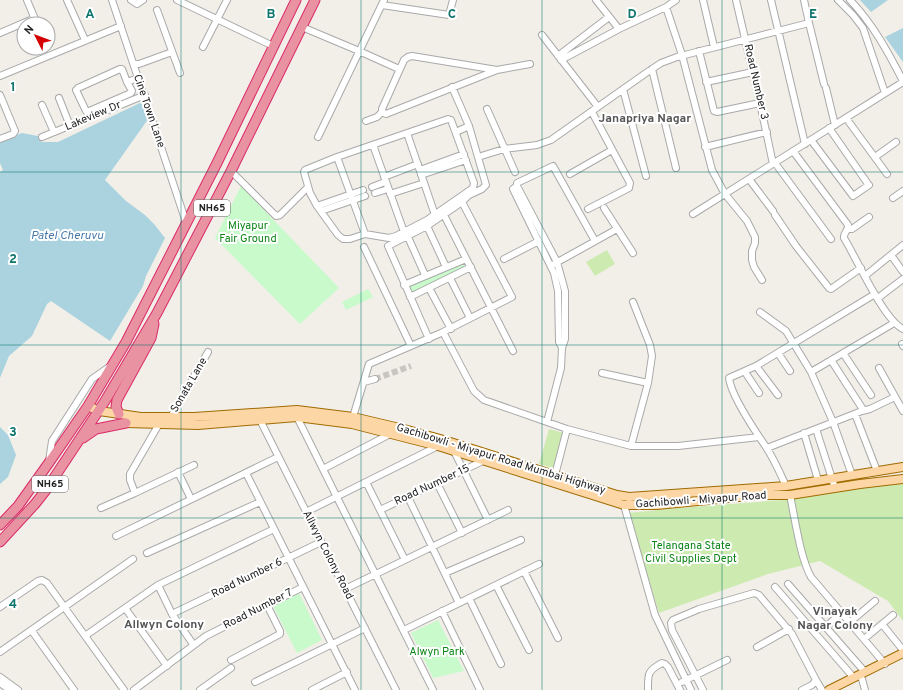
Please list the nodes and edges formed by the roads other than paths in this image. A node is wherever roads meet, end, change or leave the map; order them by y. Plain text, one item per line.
1 (27, 0) edge
2 (67, 0) edge
3 (112, 0) edge
4 (131, 0) edge
5 (143, 0) edge
6 (177, 0) edge
7 (227, 0) edge
8 (296, 0) edge
9 (315, 0) edge
10 (453, 0) edge
11 (596, 0) edge
12 (676, 0) edge
13 (702, 0) edge
14 (736, 0) edge
15 (770, 0) edge
16 (804, 0) edge
17 (838, 0) edge
18 (850, 0) edge
19 (383, 2) edge
20 (189, 3) edge
21 (666, 6) junction
22 (157, 10) dead end
23 (34, 16) edge
24 (609, 17) junction
25 (217, 20) junction
26 (809, 23) junction
27 (121, 26) junction
28 (16, 28) edge
29 (302, 28) junction
30 (619, 29) junction
31 (777, 31) junction
32 (0, 33) edge
33 (542, 35) dead end
34 (85, 40) junction
35 (746, 40) junction
36 (273, 46) junction
37 (203, 47) dead end
38 (714, 47) junction
39 (359, 50) junction
40 (699, 51) junction
41 (56, 52) edge
42 (172, 52) junction
43 (682, 55) junction
44 (48, 56) edge
45 (559, 58) junction
46 (530, 64) dead end
47 (134, 66) junction
48 (399, 69) junction
49 (652, 69) junction
50 (497, 70) junction
51 (123, 72) junction
52 (753, 72) junction
53 (180, 73) dead end
54 (0, 76) edge
55 (138, 78) junction
56 (903, 81) edge
57 (128, 82) junction
58 (706, 82) junction
59 (452, 87) junction
60 (623, 89) junction
61 (885, 93) junction
62 (0, 95) edge
63 (144, 95) junction
64 (59, 98) dead end
65 (760, 103) junction
66 (42, 105) dead end
67 (598, 107) junction
68 (487, 109) dead end
69 (382, 112) junction
70 (592, 112) junction
71 (846, 118) junction
72 (366, 121) dead end
73 (70, 126) junction
74 (469, 126) junction
75 (832, 127) junction
76 (54, 132) junction
77 (456, 132) junction
78 (767, 132) junction
79 (406, 134) junction
80 (42, 137) dead end
81 (318, 137) dead end
82 (0, 139) edge
83 (811, 140) junction
84 (896, 142) dead end
85 (805, 144) junction
86 (373, 145) junction
87 (705, 147) junction
88 (505, 149) junction
89 (612, 150) junction
90 (793, 151) junction
91 (337, 157) junction
92 (465, 157) junction
93 (478, 157) junction
94 (875, 157) junction
95 (774, 164) junction
96 (676, 168) dead end
97 (420, 170) junction
98 (230, 171) junction
99 (515, 172) dead end
100 (570, 174) dead end
101 (887, 174) dead end
102 (646, 176) dead end
103 (385, 179) junction
104 (750, 179) junction
105 (424, 183) junction
106 (517, 186) junction
107 (308, 187) junction
108 (362, 190) dead end
109 (389, 191) junction
110 (903, 192) edge
111 (350, 194) junction
112 (725, 194) junction
113 (365, 196) dead end
114 (893, 198) dead end
115 (353, 201) junction
116 (462, 202) junction
117 (604, 208) dead end
118 (319, 209) junction
119 (588, 209) dead end
120 (444, 214) junction
121 (694, 214) dead end
122 (436, 215) junction
123 (869, 217) dead end
124 (186, 222) junction
125 (427, 226) junction
126 (617, 229) junction
127 (848, 229) junction
128 (365, 234) junction
129 (406, 235) junction
130 (831, 239) dead end
131 (539, 241) junction
132 (595, 241) junction
133 (903, 245) edge
134 (364, 247) dead end
135 (632, 253) dead end
136 (891, 254) junction
137 (466, 259) junction
138 (504, 259) dead end
139 (554, 264) junction
140 (446, 266) junction
141 (471, 267) junction
142 (861, 268) junction
143 (903, 272) edge
144 (426, 276) junction
145 (865, 276) junction
146 (450, 278) junction
147 (903, 279) edge
148 (762, 280) dead end
149 (404, 284) junction
150 (429, 288) junction
151 (876, 296) junction
152 (410, 297) junction
153 (632, 302) dead end
154 (491, 308) junction
155 (760, 312) dead end
156 (157, 313) junction
157 (470, 318) junction
158 (894, 323) junction
159 (451, 329) junction
160 (903, 329) edge
161 (443, 332) junction
162 (429, 339) junction
163 (794, 344) junction
164 (411, 346) junction
165 (513, 351) dead end
166 (208, 352) dead end
167 (778, 353) junction
168 (843, 353) junction
169 (831, 360) junction
170 (113, 364) junction
171 (756, 366) junction
172 (879, 368) dead end
173 (745, 372) junction
174 (790, 372) dead end
175 (811, 372) junction
176 (602, 374) dead end
177 (375, 379) tunnel mouth
178 (364, 382) junction
179 (648, 383) junction
180 (759, 393) dead end
181 (778, 395) dead end
182 (871, 395) dead end
183 (895, 397) junction
184 (88, 406) junction
185 (99, 411) junction
186 (862, 411) junction
187 (903, 411) edge
188 (119, 414) junction
189 (855, 414) junction
190 (82, 416) junction
191 (171, 417) junction
192 (297, 417) junction
193 (353, 417) junction
194 (260, 420) junction
195 (92, 421) junction
196 (547, 422) junction
197 (833, 422) junction
198 (126, 423) joint
199 (159, 424) junction
200 (567, 429) junction
201 (816, 429) junction
202 (392, 433) junction
203 (804, 434) junction
204 (759, 437) junction
205 (76, 444) junction
206 (438, 446) junction
207 (631, 446) junction
208 (767, 448) junction
209 (454, 451) junction
210 (278, 457) junction
211 (485, 460) junction
212 (48, 464) junction
213 (194, 465) dead end
214 (903, 467) edge
215 (323, 469) junction
216 (464, 470) junction
217 (877, 471) junction
218 (178, 472) junction
219 (246, 473) junction
220 (555, 475) junction
221 (852, 475) junction
222 (833, 478) junction
223 (903, 479) edge
224 (818, 480) junction
225 (366, 482) junction
226 (436, 483) junction
227 (786, 486) junction
228 (835, 488) junction
229 (135, 493) junction
230 (746, 493) junction
231 (790, 495) junction
232 (337, 497) junction
233 (408, 497) junction
234 (192, 499) junction
235 (260, 502) junction
236 (624, 505) junction
237 (101, 508) dead end
238 (380, 510) junction
239 (508, 510) dead end
240 (306, 512) junction
241 (488, 520) junction
242 (0, 525) edge
243 (274, 529) junction
244 (462, 533) junction
245 (116, 536) dead end
246 (521, 540) dead end
247 (0, 542) edge
248 (321, 542) junction
249 (432, 547) junction
250 (147, 553) dead end
251 (289, 558) junction
252 (133, 559) dead end
253 (405, 560) junction
254 (539, 564) dead end
255 (524, 571) junction
256 (445, 573) junction
257 (376, 574) junction
258 (788, 584) dead end
259 (158, 585) junction
260 (496, 585) junction
261 (303, 587) junction
262 (775, 587) dead end
263 (345, 589) junction
264 (469, 598) junction
265 (875, 601) dead end
266 (459, 603) junction
267 (267, 605) junction
268 (0, 607) edge
269 (65, 608) junction
270 (125, 608) junction
271 (442, 611) junction
272 (842, 612) junction
273 (172, 614) junction
274 (893, 615) dead end
275 (850, 622) junction
276 (882, 624) junction
277 (826, 627) junction
278 (365, 628) junction
279 (789, 629) junction
280 (404, 630) junction
281 (32, 631) junction
282 (85, 636) junction
283 (558, 638) dead end
284 (864, 639) junction
285 (193, 644) junction
286 (332, 644) junction
287 (758, 647) dead end
288 (529, 650) dead end
289 (0, 652) edge
290 (903, 652) edge
291 (903, 658) edge
292 (231, 660) dead end
293 (727, 660) dead end
294 (501, 664) dead end
295 (885, 664) junction
296 (167, 666) junction
297 (231, 668) dead end
298 (347, 672) junction
299 (696, 676) junction
300 (860, 676) junction
301 (0, 677) edge
302 (816, 680) junction
303 (686, 681) junction
304 (255, 682) dead end
305 (0, 683) edge
306 (679, 687) edge
307 (14, 690) edge
308 (74, 690) edge
309 (124, 690) edge
310 (134, 690) edge
311 (200, 690) edge
312 (312, 690) edge
313 (355, 690) edge
314 (396, 690) edge
315 (433, 690) edge
316 (480, 690) edge
317 (648, 690) edge
318 (691, 690) edge
319 (703, 690) edge
320 (802, 690) edge
321 (822, 690) edge
322 (829, 690) edge
323 (841, 690) edge
324 (865, 690) edge

1 - 23 street
2 - 34 street
3 - 27 street, Cine Town Lane
4 - 5 street
6 - 20 street
7 - 25 street
8 - 36 highway, NH65
9 - 29 highway, NH65
10 - 19 street
11 - 24 street
12 - 21 street
13 - 38 street
14 - 35 street, Road Number 3
15 - 31 street
16 - 26 street
17 - 61 street
18 - 56 street
19 - 39 street
20 - 25 street
21 - 30 street
21 - 43 street
22 - 42 street
24 - 30 street
24 - 45 street
25 - 36 street
25 - 37 street
26 - 31 street
26 - 75 street
27 - 34 street
27 - 47 street, Cine Town Lane
28 - 32 street
29 - 39 street
29 - 98 highway, NH65
30 - 45 street
31 - 35 street
31 - 85 street
33 - 45 street
34 - 41 street
35 - 38 street
35 - 52 street, Road Number 3
36 - 124 highway, NH65
38 - 40 street
39 - 48 street
39 - 81 street
40 - 43 street
40 - 58 street
42 - 47 street
42 - 53 street
43 - 49 street
43 - 87 street
44 - 54 street
45 - 67 street
46 - 50 street
47 - 51 street
47 - 55 street, Cine Town Lane
48 - 50 street
48 - 69 street
49 - 60 street
49 - 96 street
50 - 59 street
51 - 57 street
51 - 57 street
52 - 58 street
52 - 65 street, Road Number 3
55 - 57 street
55 - 63 street, Cine Town Lane
56 - 61 street
58 - 65 street
59 - 69 street
59 - 74 street
60 - 67 street
60 - 102 street
61 - 71 street
62 - 82 street
63 - 73 street, Lakeview Dr
63 - 124 street, Cine Town Lane
64 - 73 street
65 - 78 street, Road Number 3
66 - 76 street
67 - 70 street
68 - 88 street
69 - 72 street
70 - 88 street
70 - 89 street
71 - 75 street
71 - 94 street
73 - 76 street, Lakeview Dr
74 - 77 street
74 - 93 street
75 - 83 street
75 - 83 street
76 - 80 street, Lakeview Dr
77 - 79 street
77 - 92 street
78 - 87 street
78 - 95 street, Road Number 3
79 - 86 street
79 - 97 street
83 - 85 street
84 - 94 street
85 - 90 street
86 - 91 street
86 - 103 street
87 - 112 street
88 - 93 street
88 - 99 street
89 - 100 street
89 - 119 street
90 - 95 street
90 - 127 street
91 - 107 street
91 - 111 street
92 - 97 street
92 - 122 street
93 - 116 street
94 - 101 street
95 - 104 street
95 - 130 street
97 - 103 street
97 - 105 street
98 - 107 street
98 - 156 highway, NH65
103 - 109 street
103 - 109 street
104 - 112 street
104 - 142 street
105 - 109 street
105 - 122 street
106 - 131 street
106 - 132 street
106 - 139 street
107 - 118 street
108 - 111 street
109 - 129 street
110 - 114 street
111 - 115 street
111 - 118 street
112 - 121 street
112 - 148 street
113 - 115 street
115 - 118 street
115 - 128 street
116 - 120 street
116 - 154 street
117 - 126 street
118 - 128 street
120 - 125 street
120 - 137 street
122 - 129 street
123 - 127 street
124 - 170 highway, NH65
125 - 129 street
125 - 140 street
126 - 132 street
126 - 135 street
127 - 142 street
128 - 129 street
129 - 144 street
129 - 149 street
131 - 138 street
131 - 139 street
132 - 139 street
133 - 136 street
134 - 164 street
136 - 143 street
136 - 145 street
137 - 140 street
137 - 141 street
139 - 196 street
140 - 144 street
141 - 146 street
141 - 154 street
142 - 145 street
144 - 149 street
145 - 151 street
146 - 150 street
146 - 157 street
147 - 151 street
149 - 152 street
150 - 152 street
150 - 159 street
151 - 158 street
151 - 163 street
152 - 162 street
153 - 179 street
154 - 157 street
154 - 165 street
155 - 163 street
156 - 185 highway, NH65
156 - 188 highway
157 - 159 street
158 - 160 street
158 - 168 street
159 - 161 street
161 - 162 street
161 - 196 street
162 - 164 street
163 - 167 street
163 - 175 street
164 - 178 street
166 - 191 street, Sonata Lane
167 - 171 street
167 - 174 street
168 - 169 street
168 - 182 street
169 - 175 street
169 - 186 street
170 - 184 highway, NH65
170 - 212 street
171 - 173 street
171 - 181 street
172 - 183 street
173 - 180 street
173 - 204 street
175 - 197 street
176 - 179 street
177 - 178 street
178 - 193 street
179 - 207 street
183 - 186 street
183 - 187 street
184 - 185 main road, Gachibowli - Miyapur Road Mumbai Highway
184 - 190 highway, NH65
185 - 188 main road, Gachibowli - Miyapur Road Mumbai Highway
185 - 195 highway, NH65
186 - 189 street
188 - 191 main road, Gachibowli - Miyapur Road Mumbai Highway
189 - 197 street
189 - 217 street
190 - 195 main road
190 - 212 highway, NH65
191 - 193 main road, Gachibowli - Miyapur Road Mumbai Highway
192 - 194 main road, Gachibowli - Miyapur Road
192 - 202 main road, Gachibowli - Miyapur Road
192 - 215 street
193 - 220 main road, Gachibowli - Miyapur Road Mumbai Highway
194 - 199 main road, Gachibowli - Miyapur Road
194 - 210 street, Allwyn Colony Road
195 - 205 highway, NH65
196 - 200 street
197 - 201 street
197 - 221 street
198 - 199 main road, Gachibowli - Miyapur Road
198 - 205 highway
199 - 229 street
200 - 207 street
200 - 220 street
201 - 203 street
201 - 222 street
202 - 206 main road, Gachibowli - Miyapur Road
202 - 215 street
203 - 208 street
203 - 224 street
204 - 207 street
204 - 208 street
205 - 247 highway, NH65
206 - 209 main road, Gachibowli - Miyapur Road
206 - 225 street
208 - 227 street
209 - 211 main road, Gachibowli - Miyapur Road
209 - 216 street
210 - 219 street
210 - 240 street, Allwyn Colony Road
211 - 216 street, Road Number 15
211 - 236 main road, Gachibowli - Miyapur Road
212 - 242 highway, NH65
213 - 218 street
214 - 217 main road, Gachibowli - Miyapur Road Mumbai Highway
215 - 232 street
216 - 226 street, Road Number 15
216 - 241 street
217 - 221 main road, Gachibowli - Miyapur Road Mumbai Highway
218 - 229 street
218 - 234 street
219 - 234 street
219 - 235 street
220 - 230 main road, Gachibowli - Miyapur Road Mumbai Highway
221 - 222 main road, Gachibowli - Miyapur Road Mumbai Highway
222 - 224 main road, Gachibowli - Miyapur Road Mumbai Highway
222 - 228 street
223 - 228 main road, Gachibowli - Miyapur Road
224 - 227 main road, Gachibowli - Miyapur Road Mumbai Highway
225 - 232 street
225 - 238 street
226 - 233 street, Road Number 15
226 - 244 street
227 - 230 main road, Gachibowli - Miyapur Road Mumbai Highway
228 - 231 main road, Gachibowli - Miyapur Road
229 - 237 street
230 - 231 main road, Gachibowli - Miyapur Road
230 - 236 main road, Gachibowli - Miyapur Road
231 - 272 street
232 - 240 street
232 - 257 street
233 - 238 street, Road Number 15
233 - 249 street
234 - 245 street
235 - 243 street
235 - 250 street
236 - 303 street
238 - 253 street
239 - 241 street
240 - 248 street, Allwyn Colony Road
241 - 244 street
243 - 251 street
243 - 259 street
244 - 249 street
246 - 256 street
248 - 251 street, Road Number 6
248 - 263 street, Allwyn Colony Road
249 - 253 street
249 - 256 street
251 - 261 street
251 - 273 street, Road Number 6
252 - 269 street
253 - 257 street
254 - 255 street
255 - 260 street
255 - 283 street
256 - 266 street
257 - 263 street
257 - 280 street
258 - 277 street
259 - 270 street
259 - 273 street
260 - 264 street
260 - 288 street
261 - 267 street, Road Number 7
261 - 286 street
262 - 300 street
263 - 278 street, Allwyn Colony Road
264 - 266 street
264 - 294 street
265 - 275 street
266 - 271 street
267 - 285 street, Road Number 7
267 - 292 street
268 - 269 street
269 - 281 street
269 - 282 street
270 - 282 street
270 - 296 street
271 - 280 street
271 - 316 street
272 - 275 street
272 - 277 street
273 - 285 street
274 - 276 street
275 - 284 street
276 - 284 street
276 - 290 street
277 - 300 street
278 - 286 street
278 - 314 street, Allwyn Colony Road
279 - 287 street
279 - 299 street
279 - 302 street
280 - 315 street
281 - 289 street
281 - 308 street
282 - 309 street
284 - 295 street
285 - 296 street, Road Number 7
286 - 298 street
286 - 304 street
290 - 295 main road
291 - 295 main road
293 - 299 street
295 - 300 main road
296 - 310 street, Road Number 7
297 - 311 street
298 - 312 street
298 - 313 street
299 - 303 street
299 - 319 street
300 - 322 main road
300 - 323 main road
300 - 324 street
301 - 307 street
302 - 320 street
302 - 321 street
303 - 306 street
303 - 318 street
305 - 307 street
306 - 317 street

